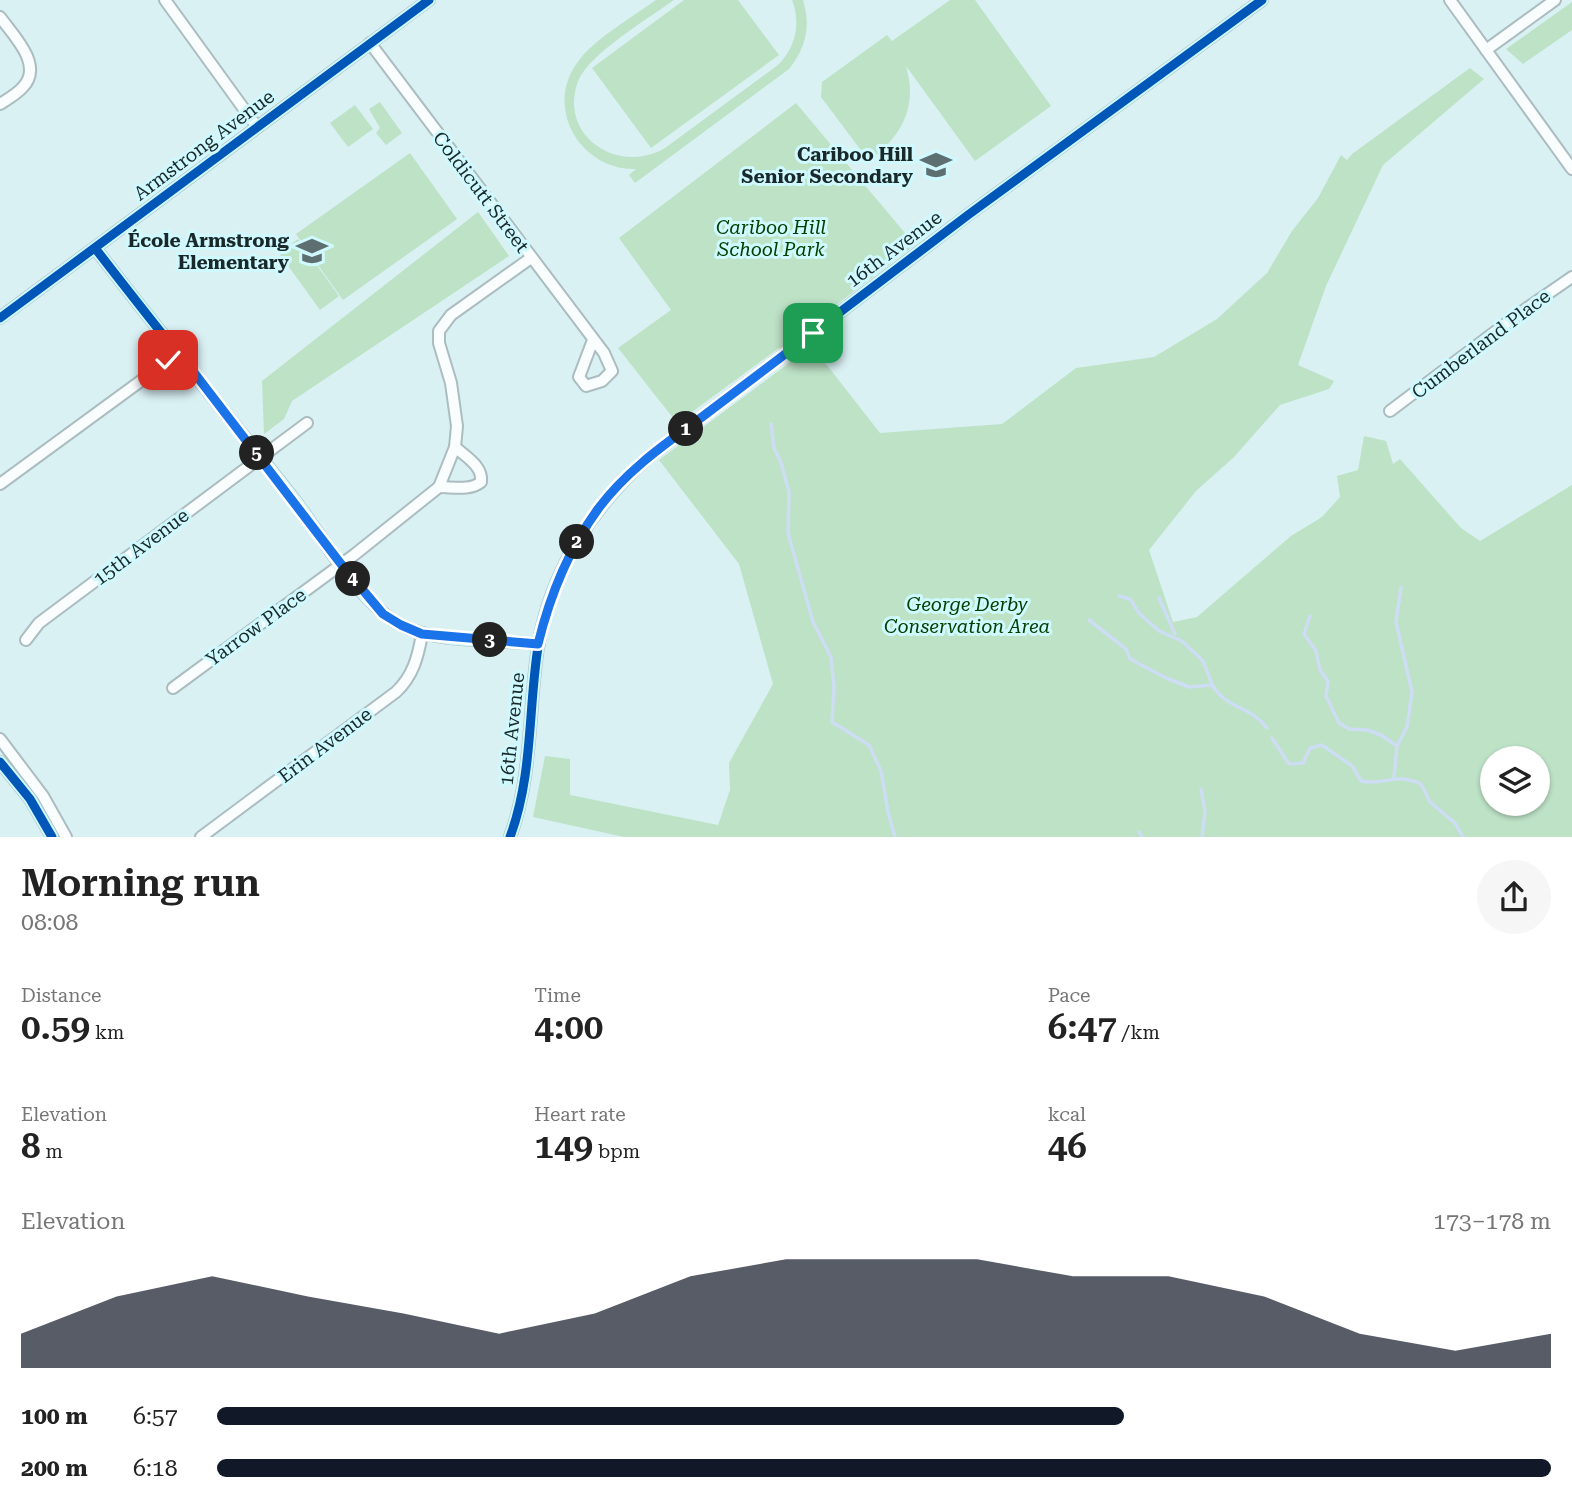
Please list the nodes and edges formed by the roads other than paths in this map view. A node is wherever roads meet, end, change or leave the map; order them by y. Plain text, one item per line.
1 (165, 0) edge
2 (429, 0) edge
3 (1450, 0) edge
4 (1555, 0) edge
5 (1259, 1) edge
6 (0, 17) edge
7 (370, 43) junction
8 (1486, 50) junction
9 (0, 104) edge
10 (257, 127) junction
11 (1572, 169) edge
12 (95, 248) junction
13 (531, 258) junction
14 (1572, 277) edge
15 (0, 318) edge
16 (593, 340) dead end
17 (179, 353) junction
18 (1390, 411) dead end
19 (307, 423) dead end
20 (455, 447) junction
21 (260, 457) junction
22 (0, 484) edge
23 (439, 487) junction
24 (341, 564) junction
25 (422, 634) junction
26 (26, 640) dead end
27 (538, 644) junction
28 (173, 688) dead end
29 (0, 739) edge
30 (0, 762) edge
31 (52, 837) edge
32 (66, 837) edge
33 (201, 837) edge
34 (510, 837) edge

1 - 10 street
2 - 7 street, Armstrong Avenue
3 - 8 street
4 - 8 street
5 - 27 street, 16th Avenue
6 - 9 street
7 - 10 street, Armstrong Avenue
7 - 13 street, Coldicutt Street
8 - 11 street
10 - 12 street, Armstrong Avenue
12 - 15 street, Armstrong Avenue
12 - 17 street
13 - 16 street, Coldicutt Street
13 - 20 street
14 - 18 street, Cumberland Place
17 - 21 street
17 - 22 street
19 - 21 street, 15th Avenue
20 - 23 street
20 - 23 street
21 - 24 street
21 - 26 street, 15th Avenue
23 - 24 street, Yarrow Place
24 - 25 street
24 - 28 street, Yarrow Place
25 - 27 street
25 - 33 street, Erin Avenue
27 - 34 street, 16th Avenue
29 - 32 street
30 - 31 street

